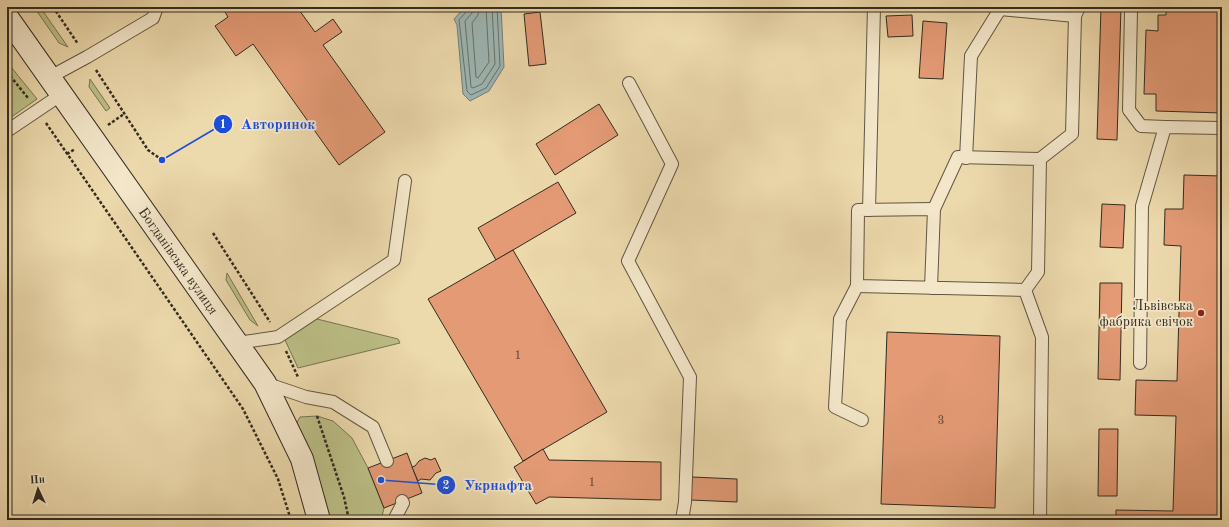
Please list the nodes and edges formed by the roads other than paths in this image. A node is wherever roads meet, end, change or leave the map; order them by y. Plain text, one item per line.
1 (158, 7) edge
2 (874, 7) edge
3 (1134, 7) edge
4 (1077, 11) edge
5 (7, 17) edge
6 (629, 83) dead end
7 (56, 86) junction
8 (1164, 127) junction
9 (1222, 128) edge
10 (7, 131) edge
11 (966, 158) junction
12 (1040, 159) junction
13 (404, 180) dead end
14 (934, 209) junction
15 (869, 210) junction
16 (858, 286) junction
17 (931, 288) junction
18 (1025, 290) junction
19 (237, 343) junction
20 (1140, 363) dead end
21 (265, 383) junction
22 (862, 420) dead end
23 (387, 461) dead end
24 (402, 501) dead end
25 (319, 520) edge
26 (394, 520) edge
27 (682, 520) edge
28 (1040, 520) edge

1 - 7 lane
2 - 15 lane
3 - 8 lane
4 - 11 lane
4 - 12 lane
5 - 7 main road, Богданівська вулиця
6 - 27 lane
7 - 10 lane
7 - 19 main road, Богданівська вулиця
8 - 9 lane
8 - 20 lane
11 - 12 lane
11 - 14 lane
12 - 18 lane
13 - 19 lane
14 - 15 lane
14 - 17 lane
15 - 16 lane
16 - 17 lane
16 - 22 lane
17 - 18 lane
18 - 28 lane
19 - 21 main road, Богданівська вулиця
21 - 23 lane
21 - 25 main road, Богданівська вулиця
24 - 26 lane

